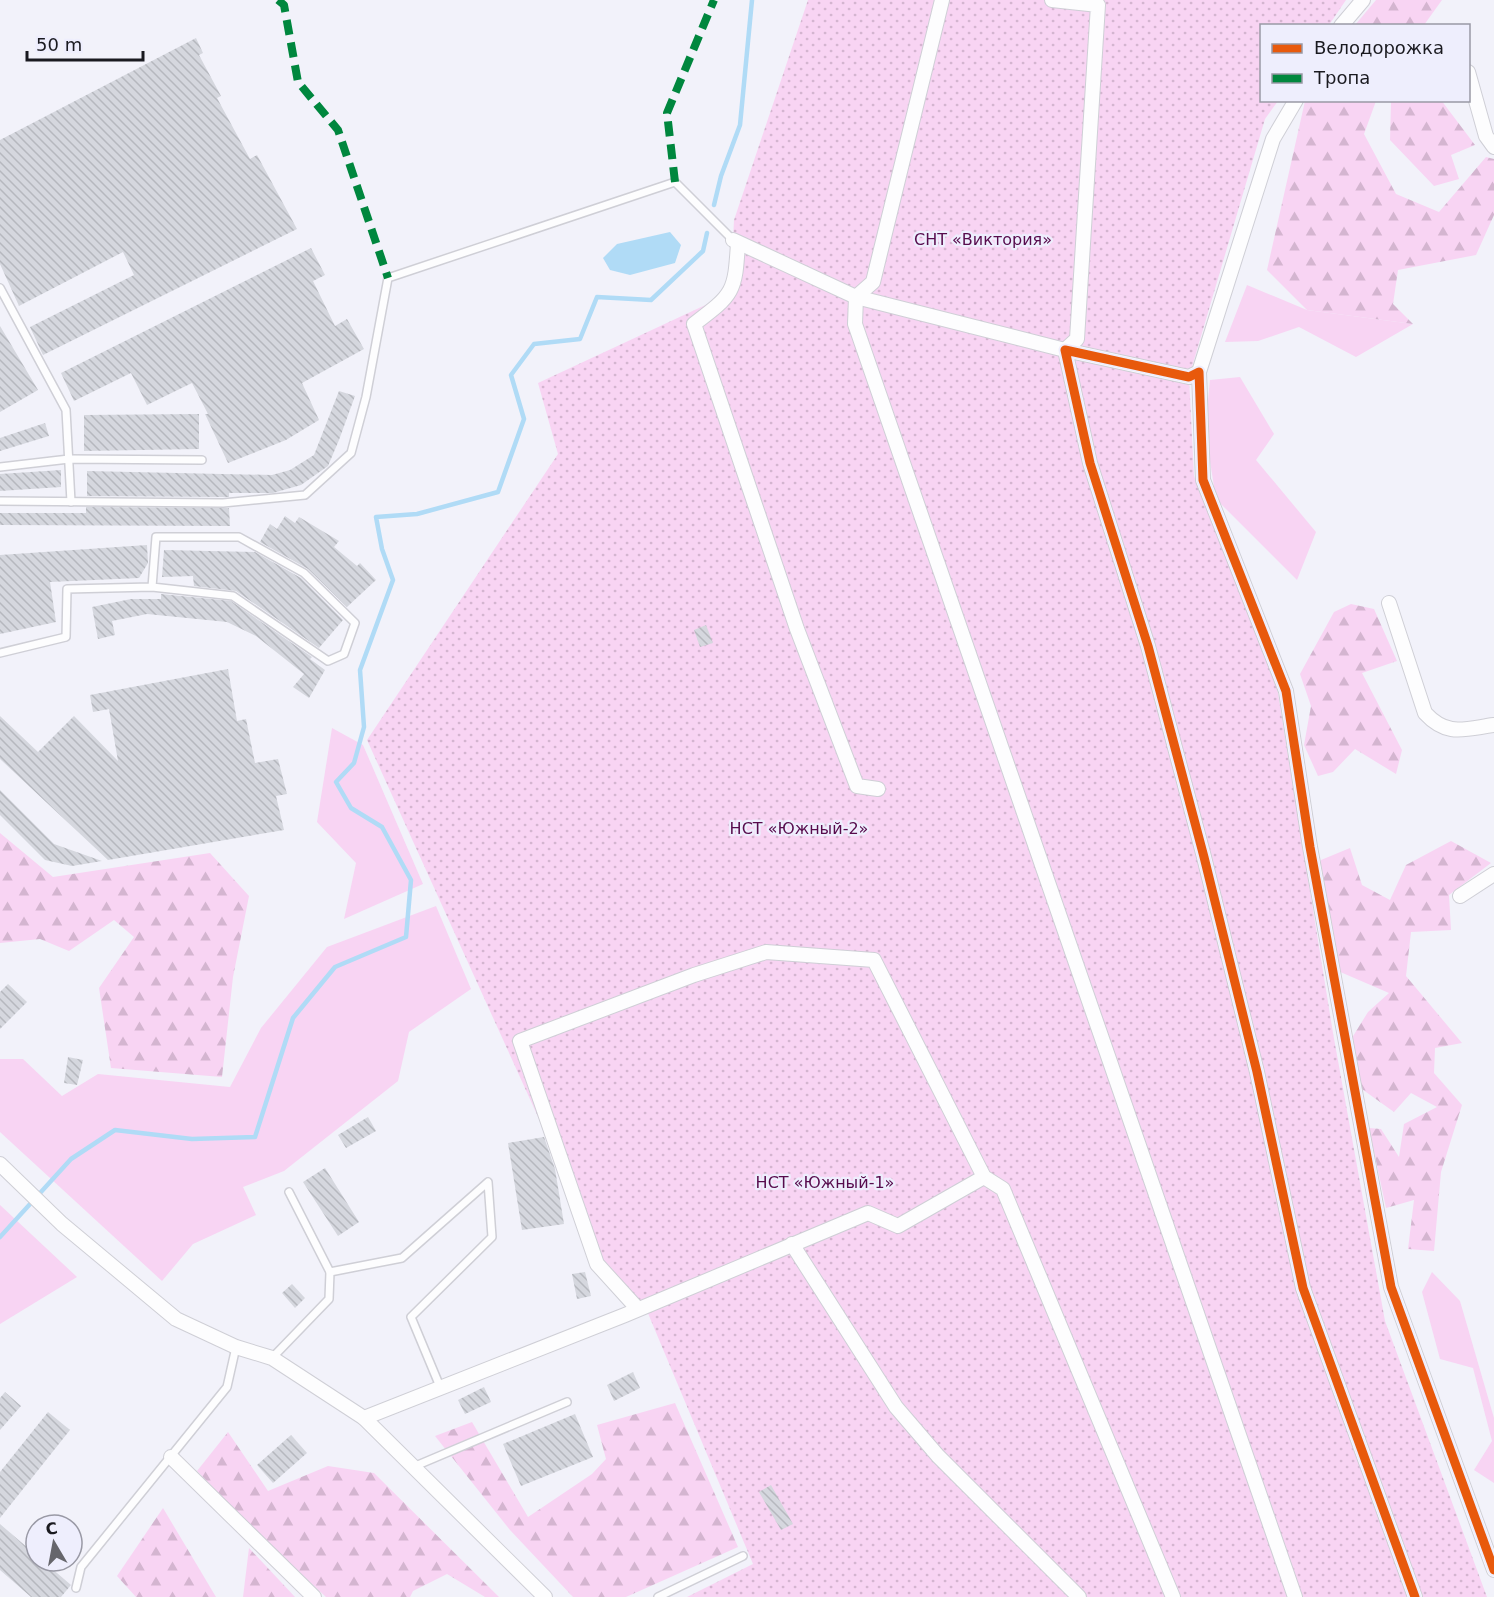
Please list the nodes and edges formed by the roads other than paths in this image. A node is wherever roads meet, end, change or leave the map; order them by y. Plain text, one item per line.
1 (942, 0) edge
2 (1052, 0) edge
3 (1363, 0) edge
4 (1343, 24) edge
5 (1470, 79) edge
6 (1295, 102) edge
7 (1494, 147) edge
8 (736, 241) junction
9 (0, 288) edge
10 (856, 297) junction
11 (1065, 350) junction
12 (1199, 372) junction
13 (69, 459) junction
14 (202, 460) dead end
15 (0, 467) edge
16 (0, 501) edge
17 (71, 502) junction
18 (152, 587) junction
19 (1389, 603) dead end
20 (0, 653) edge
21 (1494, 725) edge
22 (878, 789) dead end
23 (1494, 874) edge
24 (1460, 896) dead end
25 (2, 1166) edge
26 (984, 1177) junction
27 (289, 1192) dead end
28 (792, 1244) junction
29 (330, 1272) junction
30 (637, 1308) junction
31 (230, 1344) junction
32 (272, 1358) junction
33 (441, 1389) junction
34 (567, 1402) dead end
35 (364, 1418) junction
36 (171, 1457) junction
37 (413, 1467) junction
38 (743, 1556) dead end
39 (1494, 1570) edge
40 (76, 1588) dead end
41 (315, 1597) edge
42 (545, 1597) edge
43 (658, 1597) edge
44 (1080, 1597) edge
45 (1173, 1597) edge
46 (1295, 1597) edge
47 (1415, 1597) edge

1 - 10 street
2 - 11 street
3 - 4 street
5 - 7 street
6 - 12 street
8 - 10 street
8 - 17 lane
8 - 22 street
9 - 13 lane
10 - 11 street
10 - 46 street
11 - 12 street
11 - 47 street
12 - 39 street
13 - 14 lane
13 - 15 lane
13 - 17 lane
16 - 17 lane
18 - 18 lane
18 - 20 lane
19 - 21 street
23 - 24 street
25 - 31 street
26 - 28 street
26 - 30 street
26 - 45 street
27 - 29 lane
28 - 30 street
28 - 44 street
29 - 32 lane
29 - 33 lane
30 - 33 street
31 - 32 street
31 - 36 lane
32 - 35 street
33 - 35 street
34 - 37 lane
35 - 37 street
36 - 40 lane
36 - 41 street
37 - 42 street
38 - 43 lane

